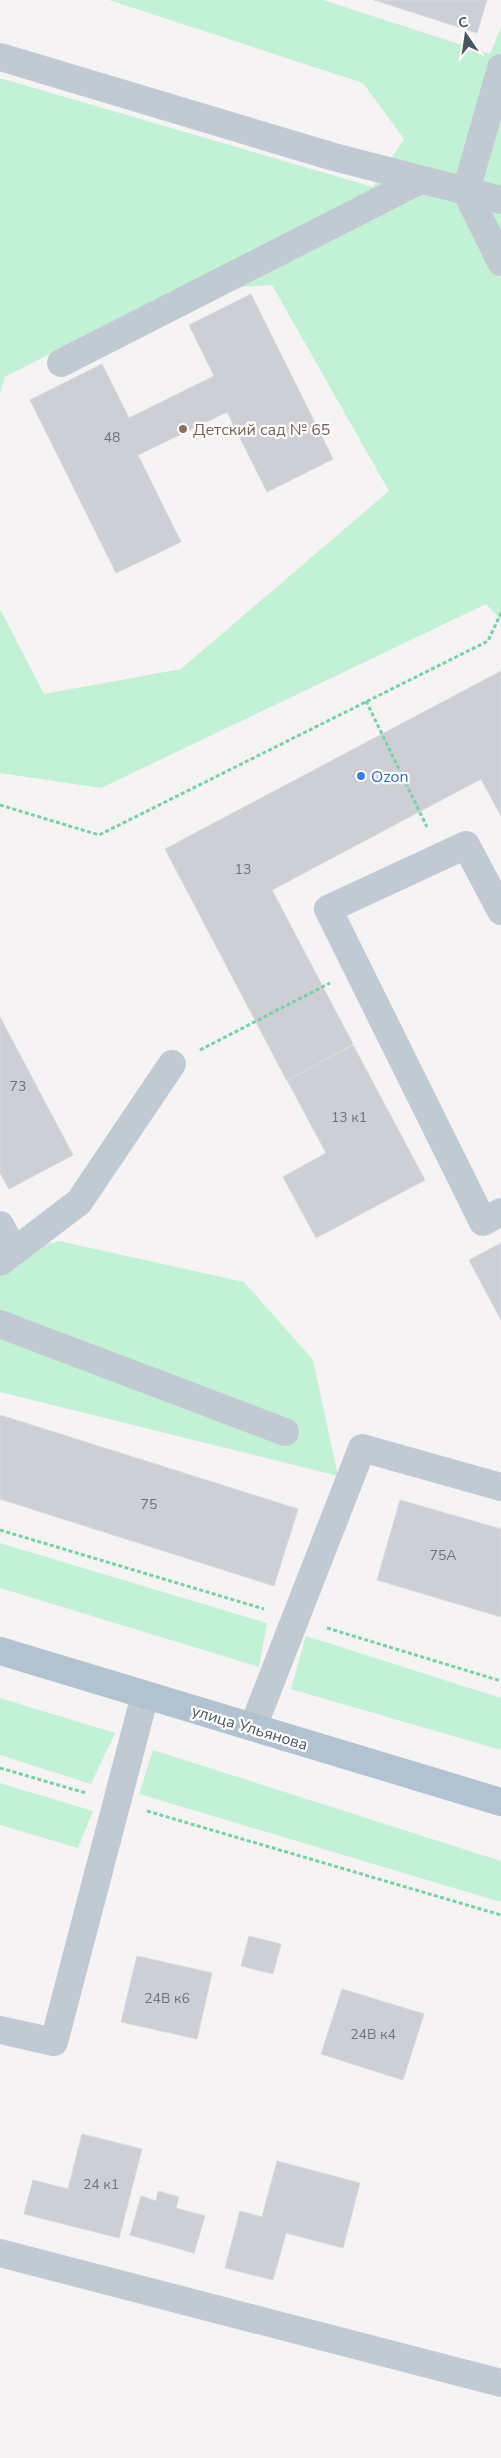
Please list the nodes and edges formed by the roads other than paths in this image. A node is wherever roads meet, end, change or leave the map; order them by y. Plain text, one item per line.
1 (0, 58) edge
2 (501, 68) edge
3 (420, 180) junction
4 (466, 192) junction
5 (501, 200) edge
6 (501, 262) edge
7 (61, 363) dead end
8 (501, 911) edge
9 (172, 1064) road end
10 (501, 1212) edge
11 (0, 1225) edge
12 (7, 1256) edge
13 (0, 1324) edge
14 (285, 1432) dead end
15 (501, 1488) edge
16 (0, 1651) edge
17 (145, 1695) junction
18 (253, 1728) junction
19 (501, 1802) edge
20 (0, 2030) edge
21 (0, 2253) edge
22 (501, 2383) edge

1 - 3 lane
2 - 4 lane
3 - 4 lane
3 - 7 lane
4 - 5 lane
4 - 6 lane
8 - 10 lane
9 - 12 lane
11 - 12 lane
13 - 14 lane
15 - 18 lane
16 - 17 main road, улица Ульянова
17 - 18 main road, улица Ульянова
17 - 20 lane
18 - 19 main road, улица Ульянова
21 - 22 lane

